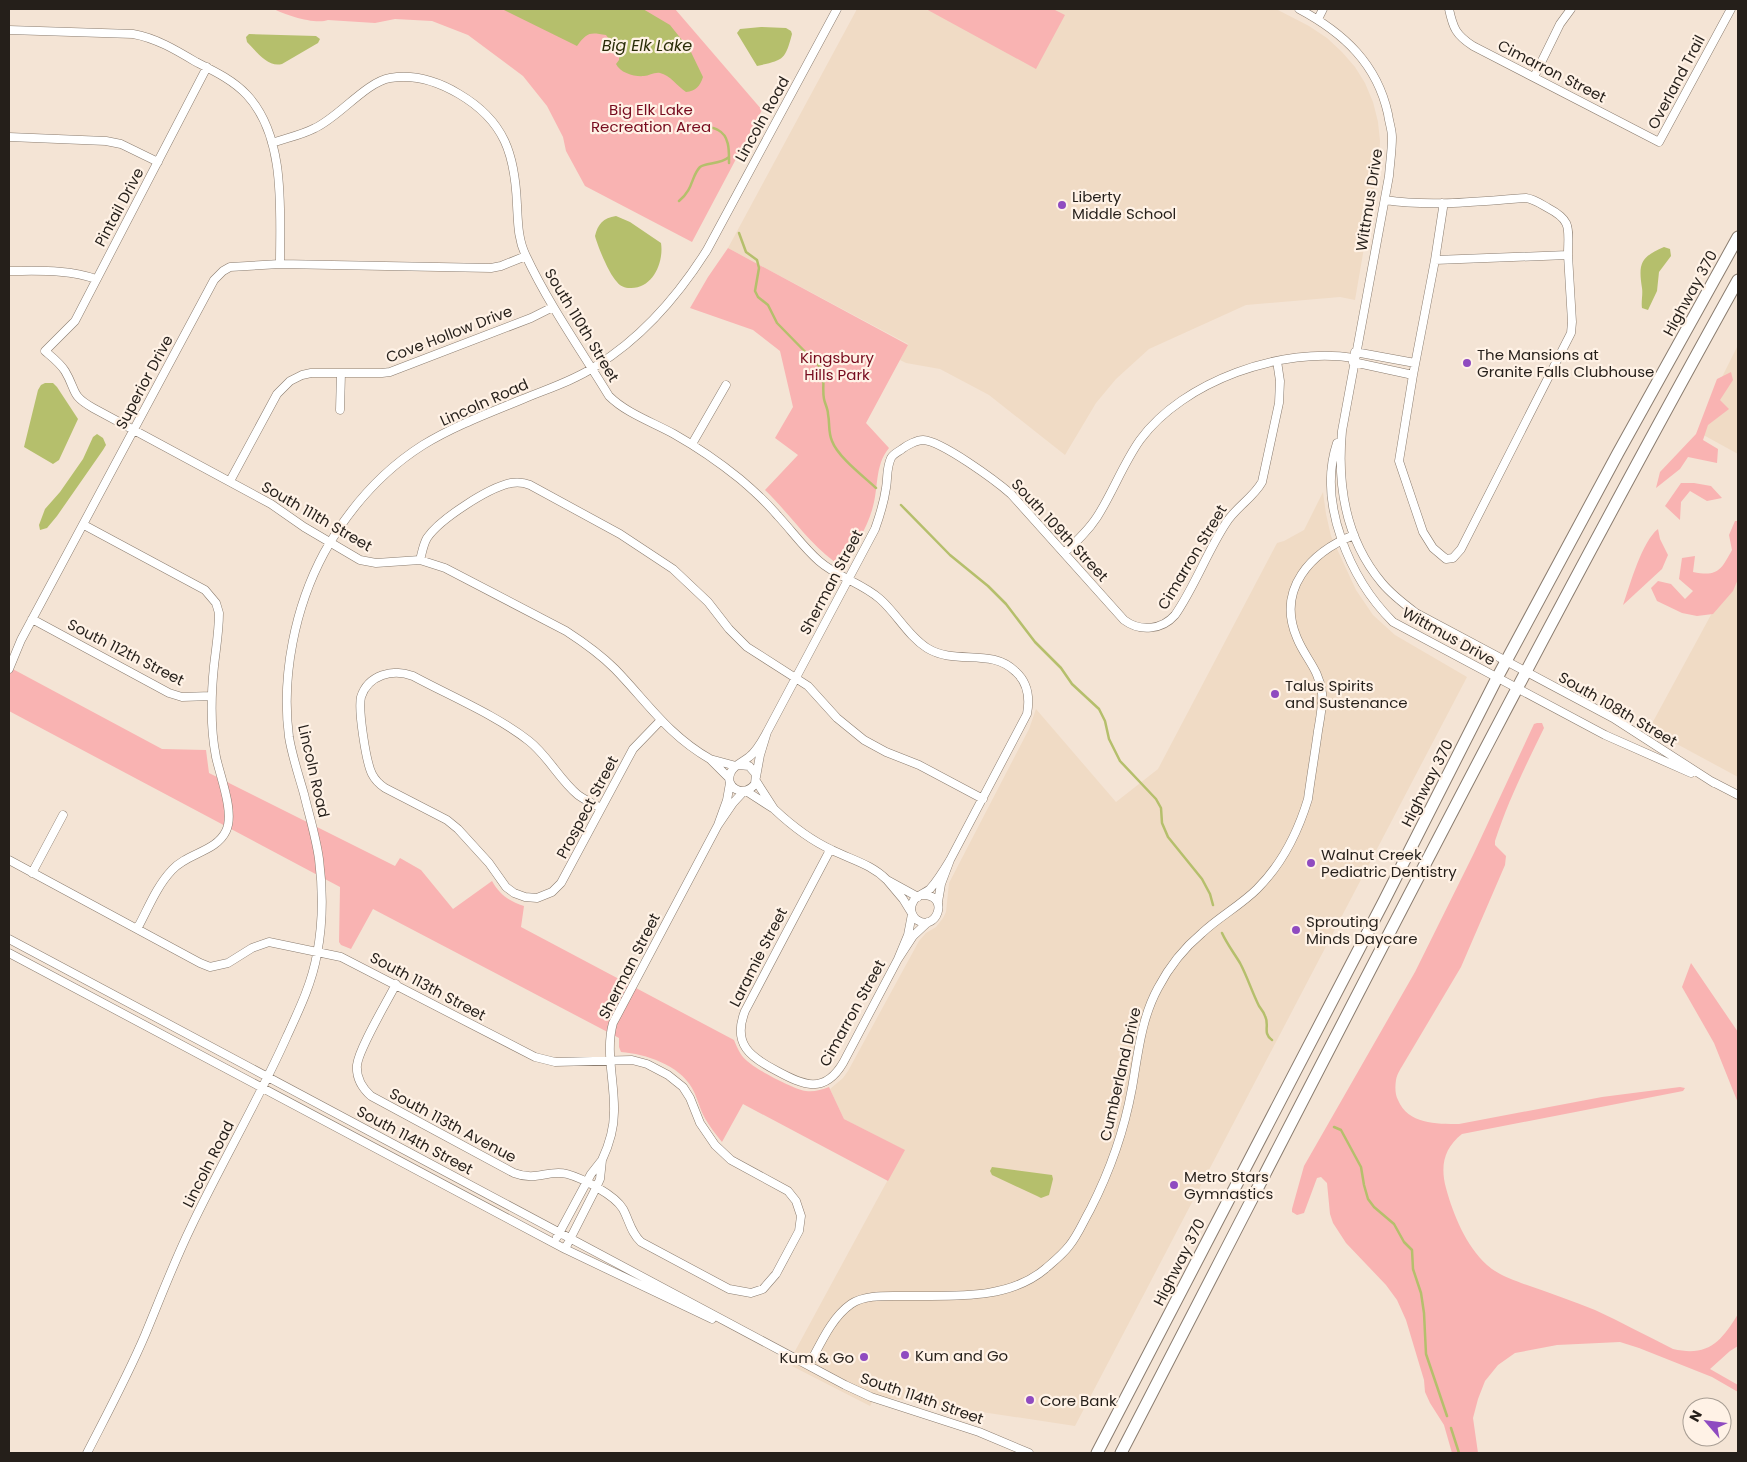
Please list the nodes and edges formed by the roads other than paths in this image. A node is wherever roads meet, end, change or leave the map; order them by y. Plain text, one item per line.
1 (837, 9) edge
2 (1299, 9) edge
3 (1323, 9) edge
4 (1448, 9) edge
5 (1571, 9) edge
6 (1731, 9) edge
7 (1318, 19) junction
8 (9, 30) edge
9 (207, 68) junction
10 (1534, 77) junction
11 (9, 137) edge
12 (1660, 142) joint
13 (272, 143) junction
14 (158, 162) junction
15 (1385, 200) junction
16 (1442, 203) junction
17 (1738, 237) edge
18 (1568, 255) junction
19 (526, 256) junction
20 (1435, 260) junction
21 (280, 264) junction
22 (9, 271) edge
23 (96, 279) junction
24 (1738, 280) edge
25 (553, 307) junction
26 (45, 351) joint
27 (1354, 357) junction
28 (1277, 361) junction
29 (1415, 363) junction
30 (591, 369) junction
31 (341, 373) junction
32 (1413, 375) junction
33 (726, 386) dead end
34 (340, 410) dead end
35 (133, 430) junction
36 (1342, 431) junction
37 (692, 444) junction
38 (907, 445) joint
39 (230, 481) junction
40 (84, 525) junction
41 (1354, 535) junction
42 (1342, 540) junction
43 (330, 543) junction
44 (1064, 553) junction
45 (420, 560) junction
46 (848, 579) junction
47 (32, 619) junction
48 (1161, 625) joint
49 (1506, 662) junction
50 (9, 669) edge
51 (1526, 672) junction
52 (796, 678) junction
53 (1497, 678) junction
54 (1517, 688) junction
55 (211, 696) junction
56 (661, 720) junction
57 (767, 732) junction
58 (710, 758) junction
59 (738, 765) junction
60 (756, 779) junction
61 (730, 780) junction
62 (1714, 783) junction
63 (745, 791) junction
64 (1738, 795) edge
65 (983, 798) junction
66 (601, 808) junction
67 (774, 809) junction
68 (62, 815) dead end
69 (718, 825) junction
70 (830, 850) junction
71 (9, 860) edge
72 (950, 860) junction
73 (32, 873) junction
74 (887, 880) junction
75 (920, 896) junction
76 (938, 902) junction
77 (912, 913) junction
78 (928, 922) junction
79 (137, 929) junction
80 (9, 939) edge
81 (318, 952) junction
82 (9, 953) edge
83 (898, 958) junction
84 (396, 984) junction
85 (611, 1060) junction
86 (773, 1069) joint
87 (268, 1077) junction
88 (263, 1088) junction
89 (602, 1160) junction
90 (586, 1183) junction
91 (596, 1188) junction
92 (559, 1232) junction
93 (570, 1238) junction
94 (554, 1243) junction
95 (565, 1249) junction
96 (745, 1293) joint
97 (809, 1365) junction
98 (87, 1453) edge
99 (1029, 1453) edge
100 (1097, 1453) edge
101 (1121, 1453) edge

1 - 30 street, Lincoln Road
2 - 7 street, Wittmus Drive
3 - 7 street
4 - 10 street, Cimarron Street
5 - 10 street
6 - 12 street, Overland Trail
7 - 15 street, Wittmus Drive
8 - 9 street
9 - 13 street
9 - 14 street, Pintail Drive
10 - 12 street, Cimarron Street
11 - 14 street
13 - 19 street
13 - 21 street
14 - 23 street, Pintail Drive
15 - 16 street
15 - 27 street, Wittmus Drive
16 - 18 street
16 - 20 street
17 - 49 highway, Highway 370
18 - 20 street
18 - 32 street
19 - 21 street
19 - 25 street, South 110th Street
20 - 29 street
21 - 35 street, Superior Drive
22 - 23 street
23 - 26 street, Pintail Drive
24 - 51 highway
25 - 30 street, South 110th Street
25 - 31 street, Cove Hollow Drive
26 - 35 street, South 111th Street
27 - 28 street
27 - 29 street
27 - 32 street
27 - 36 street, Wittmus Drive
28 - 44 street
28 - 48 street, Cimarron Street
29 - 32 street
30 - 37 street, South 110th Street
30 - 43 street, Lincoln Road
31 - 34 street
31 - 39 street, Cove Hollow Drive
33 - 37 street
35 - 39 street, South 111th Street
35 - 40 street, Superior Drive
36 - 41 street, Wittmus Drive
36 - 42 street, Wittmus Drive
37 - 46 street, South 110th Street
38 - 44 street, South 109th Street
38 - 46 street, Sherman Street
39 - 43 street, South 111th Street
40 - 47 street, Superior Drive
40 - 55 street
41 - 42 street, Cumberland Drive
41 - 49 street, Wittmus Drive
42 - 53 street, Wittmus Drive
42 - 97 street, Cumberland Drive
43 - 45 street, South 111th Street
43 - 81 street, Lincoln Road
44 - 48 street, South 109th Street
45 - 52 street
45 - 56 street, South 111th Street
46 - 52 street, Sherman Street
46 - 65 street, South 110th Street
47 - 50 street, Superior Drive
47 - 55 street, South 112th Street
49 - 51 street, South 108th Street
49 - 53 highway, Highway 370
51 - 54 highway
51 - 62 street, South 108th Street
52 - 57 street, Sherman Street
52 - 65 street
53 - 54 street, Wittmus Drive
53 - 100 highway, Highway 370
54 - 62 street, South 108th Street
54 - 101 highway
55 - 79 street
56 - 58 street, South 111th Street
56 - 66 street, Prospect Street
57 - 59 street, Sherman Street
57 - 60 street, Sherman Street
58 - 59 street, South 111th Street
58 - 61 street, South 111th Street
59 - 60 street
59 - 61 street
60 - 63 street
60 - 67 street
61 - 63 street
61 - 69 street, Sherman Street
62 - 64 street, South 108th Street
63 - 67 street
63 - 69 street, Sherman Street
65 - 72 street
66 - 66 street, Prospect Street
67 - 70 street
68 - 73 street
69 - 85 street, Sherman Street
70 - 74 street
70 - 86 street, Laramie Street
71 - 73 street, South 113th Street
72 - 75 street
72 - 76 street
73 - 79 street, South 113th Street
74 - 75 street
74 - 77 street
75 - 76 street
75 - 77 street
76 - 78 street
77 - 78 street
77 - 83 street, Cimarron Street
78 - 83 street, Cimarron Street
79 - 81 street, South 113th Street
80 - 87 street, South 114th Street
81 - 84 street, South 113th Street
81 - 87 street, Lincoln Road
82 - 88 street, South 114th Street
83 - 86 street, Cimarron Street
84 - 85 street, South 113th Street
84 - 90 street, South 113th Avenue
85 - 89 street, Sherman Street
85 - 96 street, South 113th Street
87 - 88 street, Lincoln Road
87 - 92 street, South 114th Street
88 - 94 street, South 114th Street
88 - 98 street, Lincoln Road
89 - 90 street, Sherman Street
89 - 91 street, Sherman Street
90 - 91 street, South 113th Avenue
90 - 92 street, Sherman Street
91 - 93 street, Sherman Street
91 - 96 street, South 113th Avenue
92 - 93 street, South 114th Street
92 - 94 street, Sherman Street
93 - 95 street, Sherman Street
93 - 97 street, South 114th Street
94 - 95 street, South 114th Street
95 - 97 street, South 114th Street
97 - 99 street, South 114th Street

